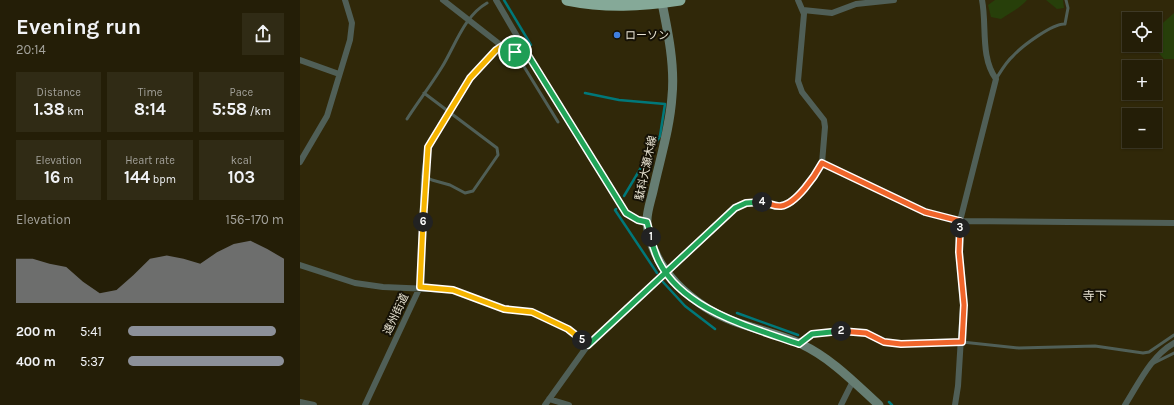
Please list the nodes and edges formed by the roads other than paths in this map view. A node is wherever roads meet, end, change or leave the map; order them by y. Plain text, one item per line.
1 (345, 0) edge
2 (443, 0) edge
3 (496, 0) edge
4 (567, 0) edge
5 (680, 0) edge
6 (798, 0) edge
7 (894, 0) edge
8 (982, 0) edge
9 (1066, 0) edge
10 (487, 3) dead end
11 (662, 3) junction
12 (803, 10) junction
13 (469, 19) junction
14 (502, 46) junction
15 (516, 49) junction
16 (528, 55) junction
17 (300, 60) edge
18 (340, 74) junction
19 (996, 79) junction
20 (424, 93) junction
21 (449, 111) junction
22 (407, 119) dead end
23 (558, 122) dead end
24 (300, 162) edge
25 (822, 163) junction
26 (424, 176) junction
27 (960, 221) junction
28 (647, 222) junction
29 (1174, 224) edge
30 (300, 265) edge
31 (666, 271) junction
32 (420, 287) junction
33 (1174, 335) edge
34 (962, 342) junction
35 (1174, 343) edge
36 (799, 344) junction
37 (588, 345) junction
38 (1174, 353) edge
39 (1151, 364) junction
40 (853, 381) junction
41 (549, 399) junction
42 (300, 402) edge
43 (314, 405) edge
44 (365, 405) edge
45 (545, 405) edge
46 (569, 405) edge
47 (841, 405) edge
48 (879, 405) edge
49 (955, 405) edge
50 (1125, 405) edge

1 - 18 street
2 - 13 street
3 - 16 street
4 - 11 highway
5 - 11 highway
6 - 12 street
7 - 12 street
8 - 19 street
9 - 19 lane
10 - 13 lane
11 - 28 main road, 駄科大瀬木線
12 - 25 street
13 - 14 street
13 - 20 lane
14 - 15 street
14 - 21 street, 遠州街道
15 - 16 street
15 - 23 lane
16 - 28 street
17 - 18 street
18 - 24 street
19 - 27 street
20 - 21 lane
20 - 22 lane
21 - 26 street, 遠州街道
21 - 26 lane
25 - 27 street
25 - 31 street
26 - 32 street, 遠州街道
27 - 29 street
27 - 34 street
28 - 31 main road, 駄科大瀬木線
30 - 32 street
31 - 36 main road, 駄科大瀬木線
31 - 37 street
32 - 37 street
32 - 44 street, 遠州街道
33 - 34 lane
34 - 36 lane
34 - 49 street
35 - 39 street
36 - 40 main road, 駄科大瀬木線
37 - 41 street
38 - 39 lane
39 - 50 street
40 - 47 street
40 - 48 main road, 駄科大瀬木線
41 - 45 street
41 - 46 street
42 - 43 street

